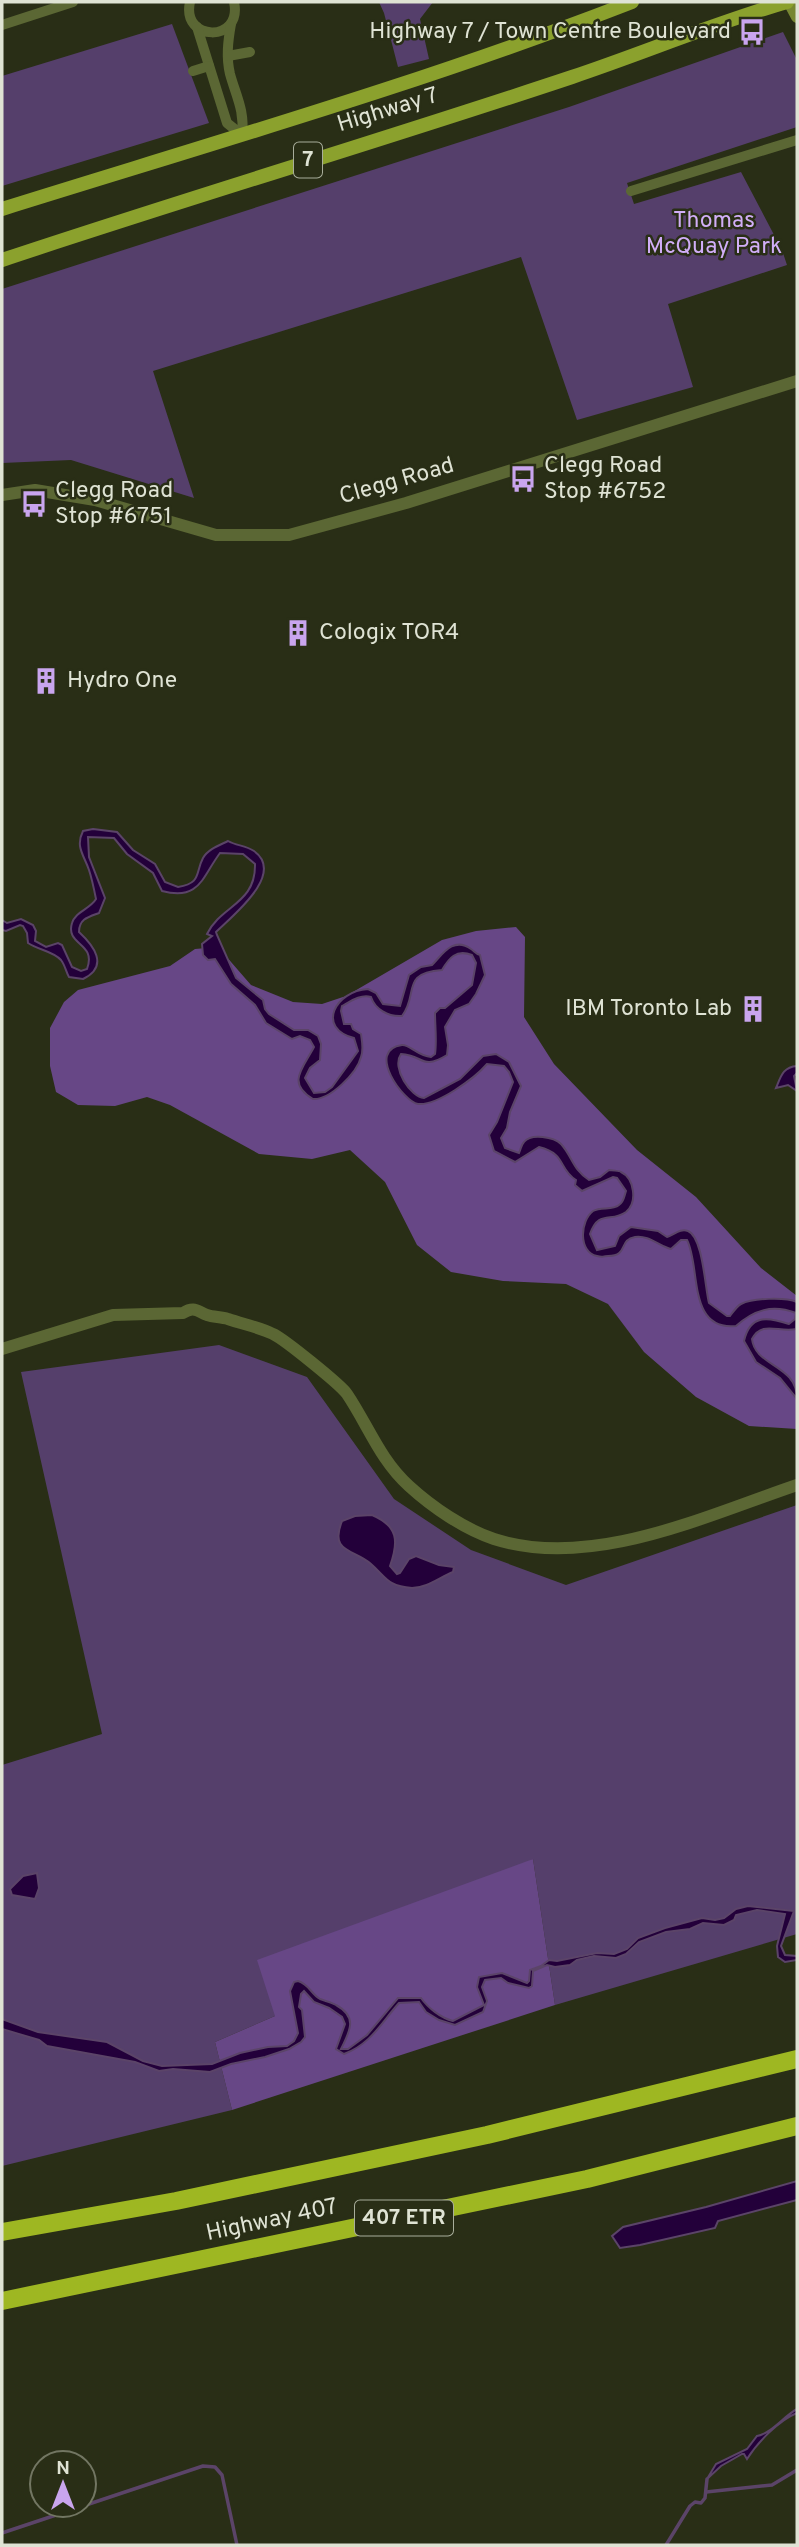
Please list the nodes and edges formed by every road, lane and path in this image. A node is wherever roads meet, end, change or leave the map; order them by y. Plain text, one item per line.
1 (74, 2) edge
2 (190, 2) edge
3 (234, 2) edge
4 (632, 2) edge
5 (788, 2) edge
6 (797, 17) edge
7 (231, 24) junction
8 (2, 25) edge
9 (197, 27) junction
10 (250, 52) dead end
11 (228, 56) junction
12 (209, 66) junction
13 (192, 71) dead end
14 (242, 135) junction
15 (797, 140) edge
16 (631, 191) dead end
17 (2, 209) edge
18 (2, 260) edge
19 (797, 381) edge
20 (2, 495) edge
21 (2, 1349) edge
22 (797, 1485) edge
23 (797, 2059) edge
24 (797, 2126) edge
25 (2, 2232) edge
26 (4, 2301) edge

1 - 8 street
2 - 9 street
3 - 7 street
4 - 14 main road, Highway 7 / 7
5 - 6 main road
5 - 18 main road, Highway 7 / 7
7 - 9 street
7 - 11 street
9 - 12 street
10 - 11 street
11 - 14 street
12 - 13 street
12 - 14 street
14 - 17 main road, Highway 7 / 7
15 - 16 street
19 - 20 street, Clegg Road
21 - 22 street
23 - 25 highway, Highway 407
24 - 26 highway, Highway 407 / 407 ETR

